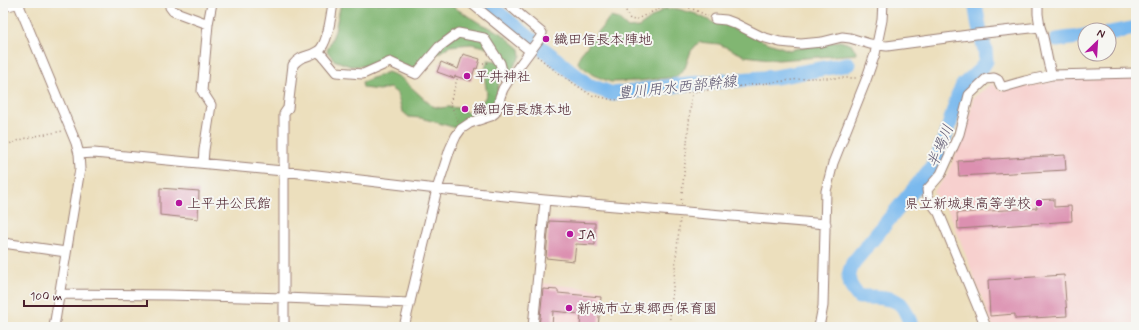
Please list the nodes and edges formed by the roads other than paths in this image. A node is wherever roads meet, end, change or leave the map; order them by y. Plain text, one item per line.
1 (19, 3) edge
2 (170, 3) edge
3 (212, 3) edge
4 (333, 3) edge
5 (471, 3) edge
6 (507, 3) edge
7 (883, 3) edge
8 (1038, 3) edge
9 (3, 6) edge
10 (714, 19) road end
11 (208, 24) junction
12 (1040, 27) junction
13 (877, 46) junction
14 (532, 49) junction
15 (318, 52) junction
16 (1136, 73) edge
17 (1052, 75) junction
18 (508, 81) junction
19 (79, 154) junction
20 (203, 163) junction
21 (283, 171) junction
22 (437, 189) junction
23 (545, 200) junction
24 (826, 224) junction
25 (3, 243) edge
26 (66, 252) junction
27 (60, 294) junction
28 (284, 298) junction
29 (410, 303) junction
30 (54, 327) edge
31 (284, 327) edge
32 (404, 327) edge
33 (533, 327) edge
34 (819, 327) edge
35 (986, 327) edge

1 - 9 street
1 - 19 street
2 - 11 street
3 - 11 street
4 - 15 street
5 - 14 street
6 - 14 street
7 - 13 street
8 - 12 street
10 - 13 street
11 - 20 street
12 - 13 street
12 - 17 street
13 - 24 street
14 - 18 street
15 - 18 street
15 - 21 street
16 - 17 street
17 - 35 street
18 - 22 street
19 - 20 street
19 - 26 street
20 - 21 street
21 - 22 street
21 - 28 street
22 - 23 street
22 - 29 street
23 - 24 street
23 - 33 street
24 - 34 street
25 - 26 street
26 - 27 street
27 - 28 street
27 - 30 street
28 - 29 street
28 - 31 street
29 - 32 street

